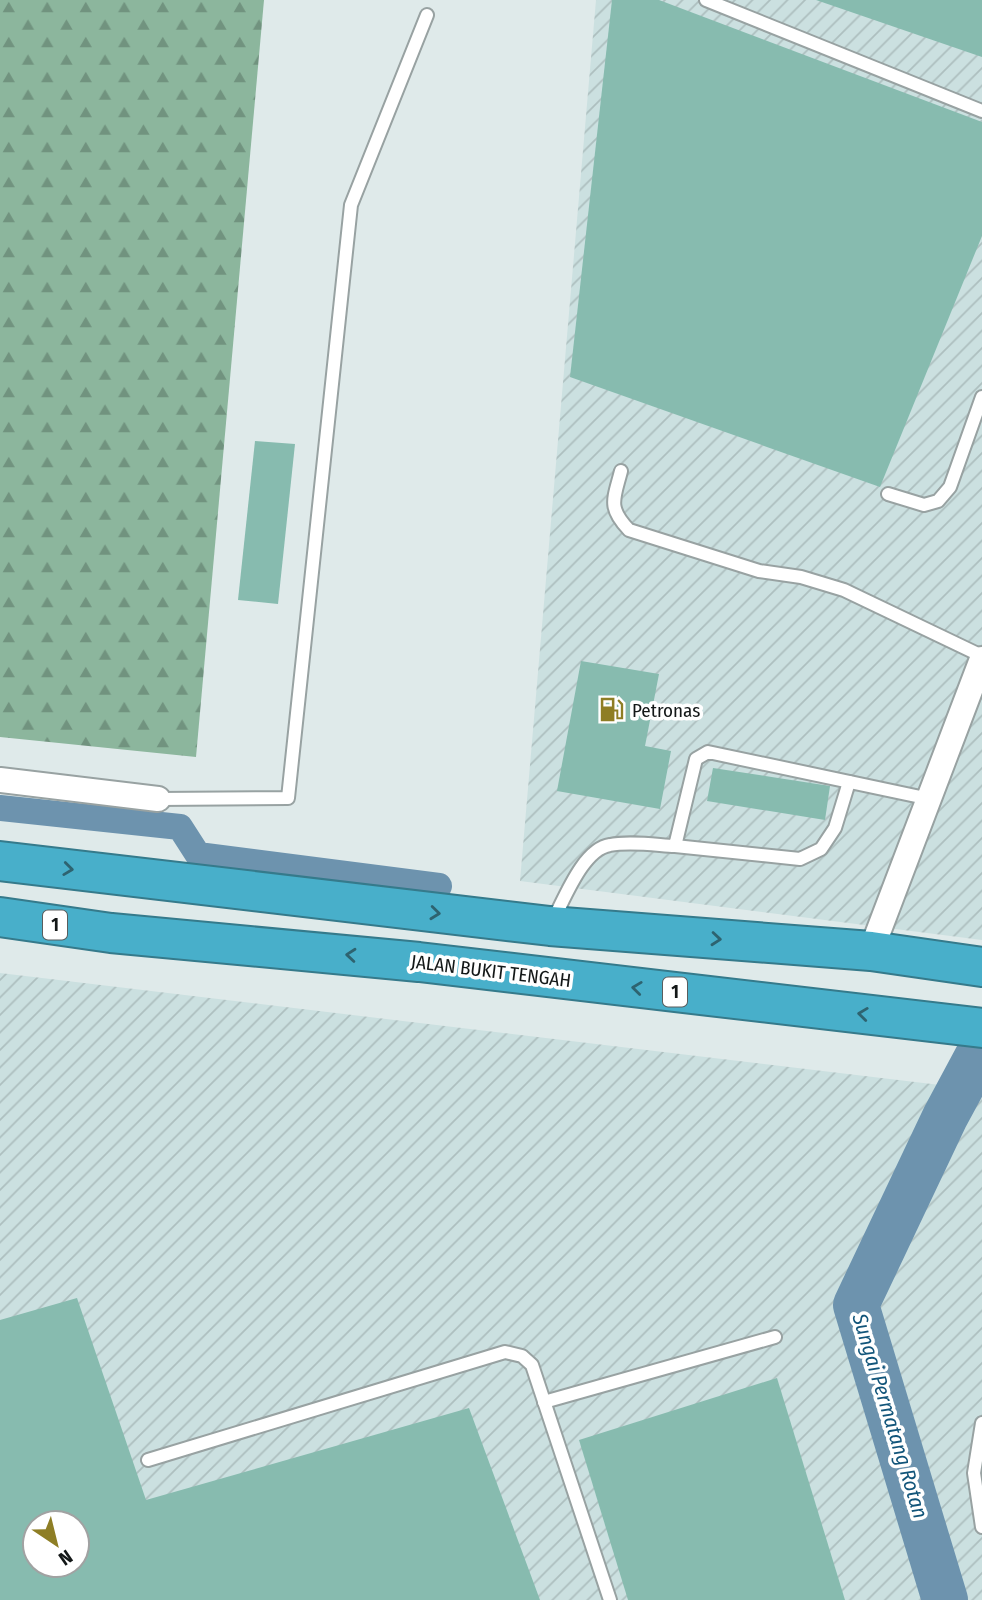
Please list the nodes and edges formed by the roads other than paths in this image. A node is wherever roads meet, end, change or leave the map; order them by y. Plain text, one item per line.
1 (706, 0) edge
2 (427, 15) dead end
3 (982, 111) edge
4 (982, 397) edge
5 (621, 471) dead end
6 (888, 494) dead end
7 (982, 657) edge
8 (0, 780) edge
9 (849, 782) junction
10 (158, 799) joint
11 (930, 799) junction
12 (675, 846) junction
13 (0, 861) edge
14 (0, 917) edge
15 (550, 926) junction
16 (871, 951) junction
17 (966, 964) edge
18 (982, 1028) edge
19 (775, 1337) dead end
20 (544, 1402) junction
21 (982, 1423) edge
22 (148, 1460) dead end
23 (982, 1527) edge
24 (610, 1600) edge

1 - 3 lane
2 - 10 lane
4 - 6 lane
5 - 7 lane
7 - 11 street
8 - 10 street
9 - 11 lane
9 - 12 lane
9 - 12 lane
11 - 16 street
12 - 15 lane
13 -> 15 highway
18 -> 14 highway, JALAN BUKIT TENGAH / 1
15 -> 16 highway
16 - 17 highway
19 - 20 lane
20 - 22 lane
20 - 24 lane
21 - 23 lane

